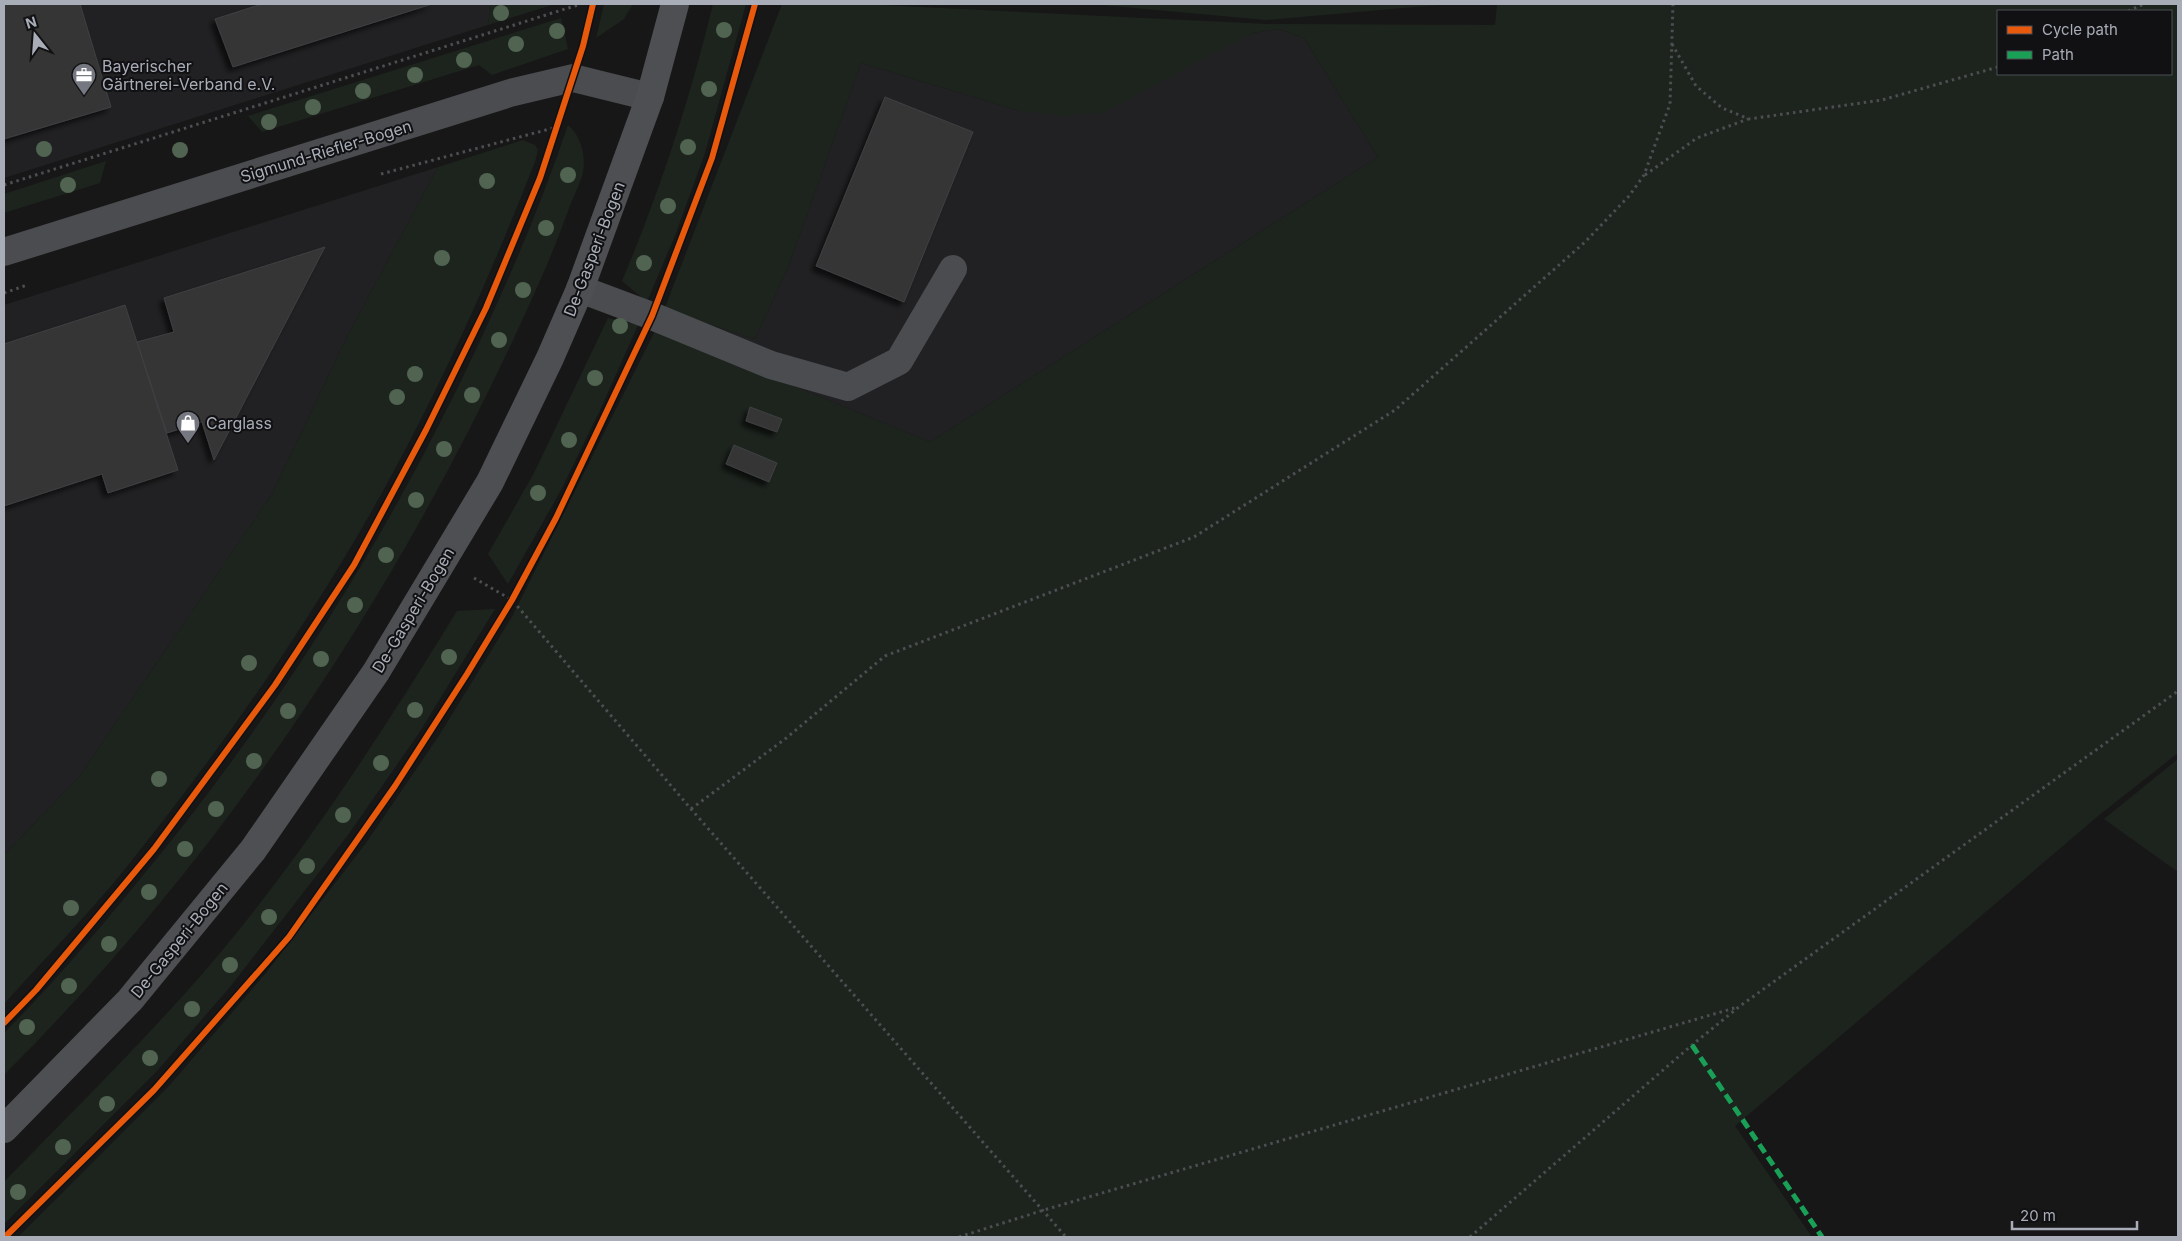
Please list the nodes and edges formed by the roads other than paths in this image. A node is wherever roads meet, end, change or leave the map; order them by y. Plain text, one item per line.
1 (674, 4) edge
2 (650, 97) junction
3 (4, 252) edge
4 (953, 269) dead end
5 (580, 289) junction
6 (4, 1129) edge

1 - 2 main road, De-Gasperi-Bogen
2 - 3 street, Sigmund-Riefler-Bogen
2 - 5 main road, De-Gasperi-Bogen
4 - 5 street
5 - 6 main road, De-Gasperi-Bogen

